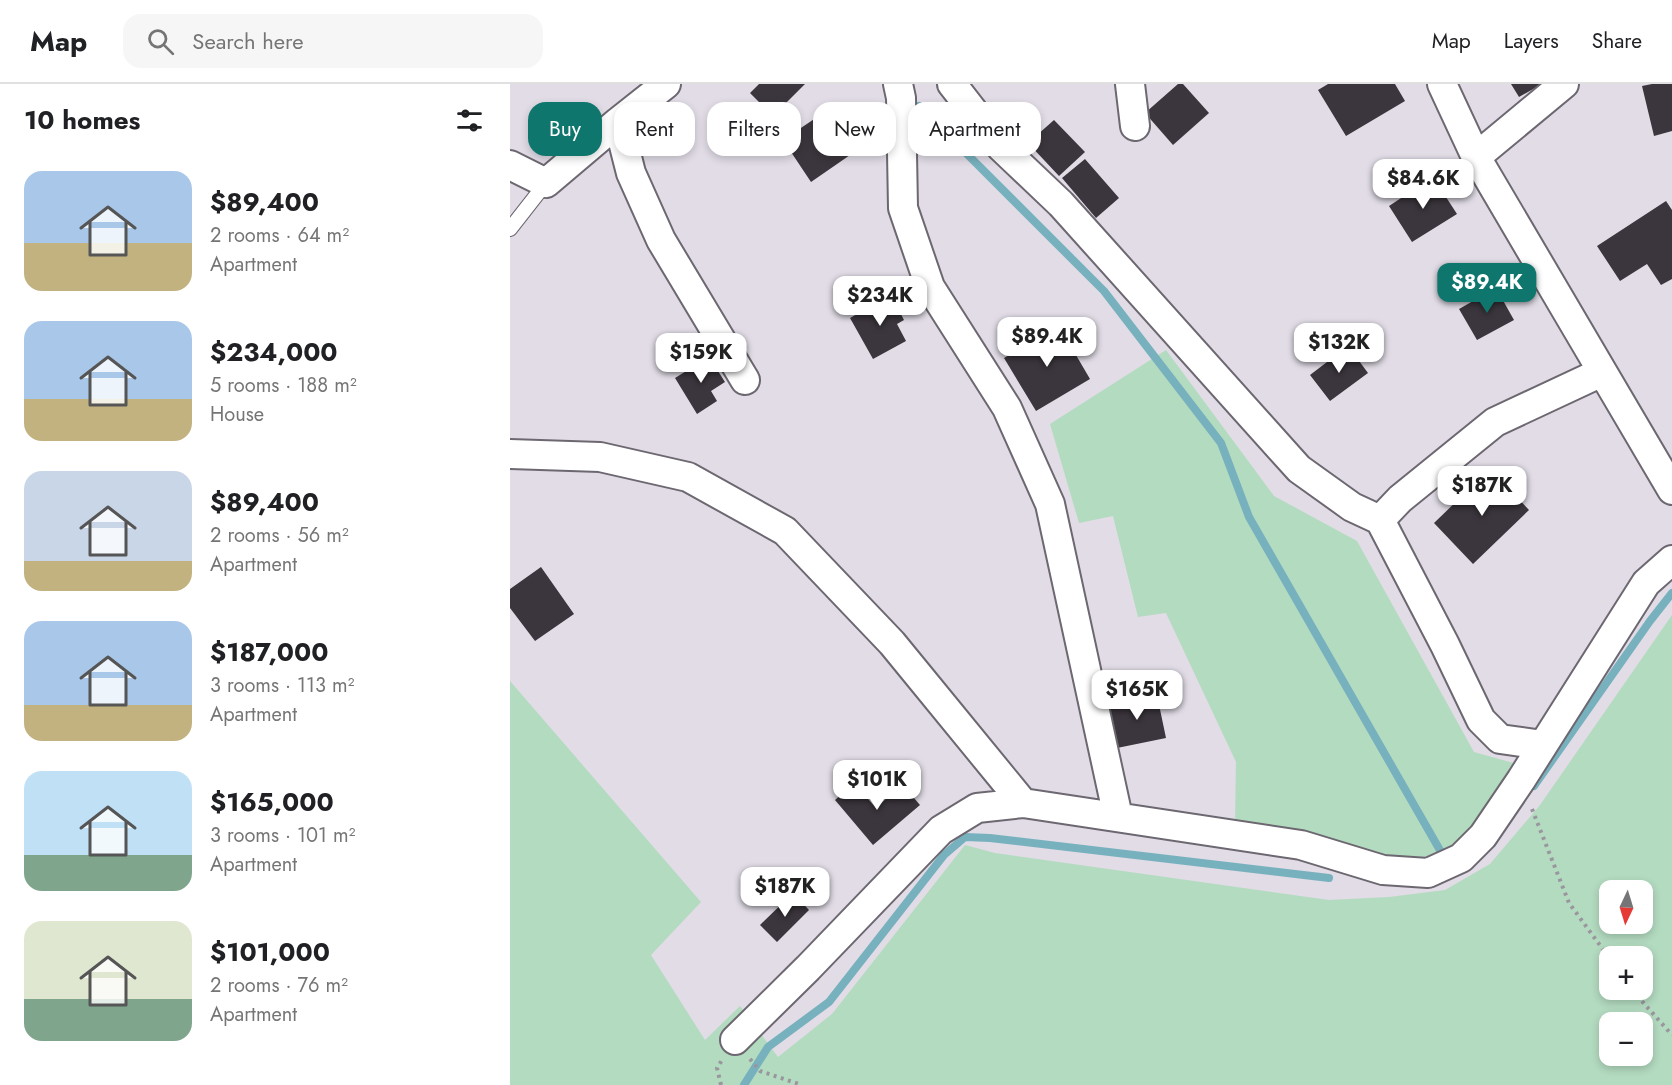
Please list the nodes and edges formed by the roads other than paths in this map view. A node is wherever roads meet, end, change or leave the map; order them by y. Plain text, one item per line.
1 (666, 84) edge
2 (898, 84) edge
3 (952, 84) edge
4 (1130, 84) edge
5 (1442, 84) edge
6 (1564, 84) edge
7 (643, 102) edge
8 (614, 125) edge
9 (1135, 126) dead end
10 (627, 156) edge
11 (1476, 157) junction
12 (510, 165) edge
13 (546, 183) junction
14 (510, 229) edge
15 (1602, 372) junction
16 (745, 381) dead end
17 (510, 454) edge
18 (1672, 490) edge
19 (1380, 520) junction
20 (1672, 560) edge
21 (1543, 744) junction
22 (1023, 803) junction
23 (1118, 817) junction
24 (735, 1040) road end

1 - 7 street
2 - 23 street
3 - 19 street
4 - 9 street
5 - 11 street
6 - 11 street
8 - 13 street
10 - 16 street
11 - 15 street
12 - 13 street
13 - 14 lane
15 - 18 street
15 - 19 street
17 - 22 street
19 - 21 street
20 - 21 street
21 - 23 street
22 - 23 street
22 - 24 street

